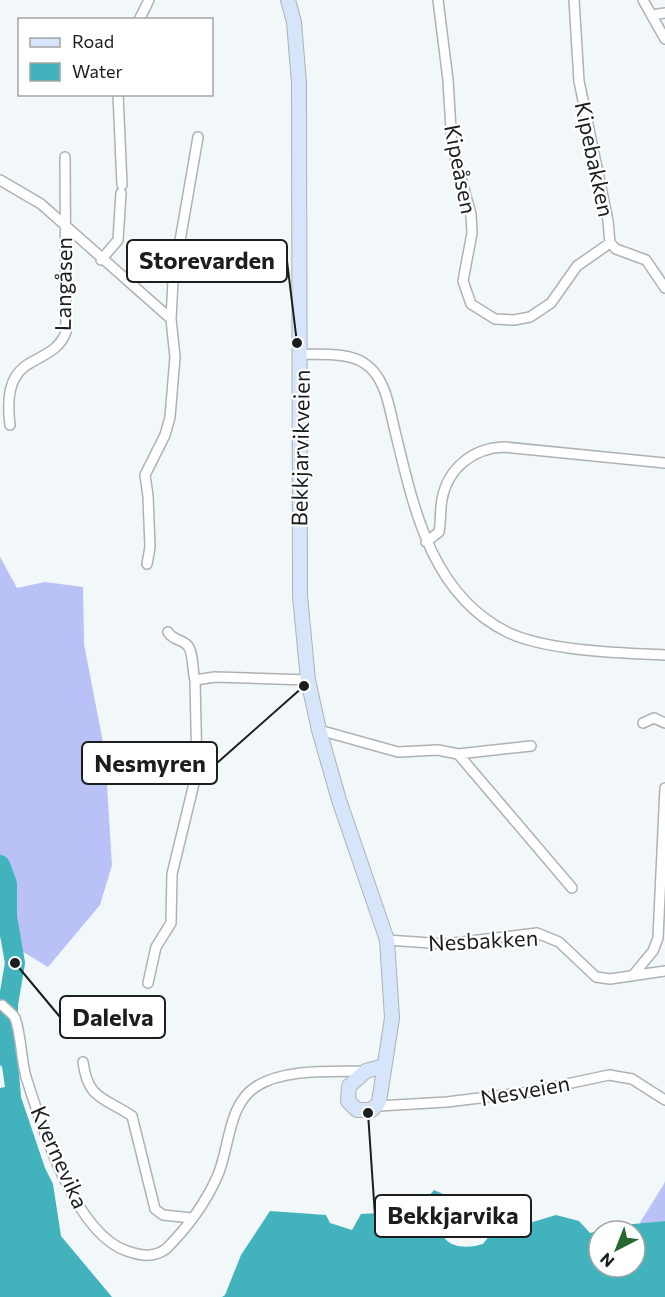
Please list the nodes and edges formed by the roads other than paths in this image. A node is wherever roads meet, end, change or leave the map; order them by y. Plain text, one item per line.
1 (149, 0) edge
2 (288, 0) edge
3 (438, 0) edge
4 (574, 0) edge
5 (643, 0) edge
6 (665, 13) edge
7 (652, 15) junction
8 (140, 18) edge
9 (665, 39) edge
10 (118, 96) edge
11 (198, 137) dead end
12 (65, 157) dead end
13 (0, 180) edge
14 (64, 224) junction
15 (610, 243) junction
16 (101, 260) junction
17 (665, 288) edge
18 (171, 319) junction
19 (301, 354) junction
20 (10, 425) dead end
21 (665, 463) edge
22 (426, 542) junction
23 (147, 564) dead end
24 (168, 632) dead end
25 (665, 655) edge
26 (195, 680) junction
27 (308, 680) junction
28 (643, 723) dead end
29 (665, 723) edge
30 (319, 730) junction
31 (531, 746) dead end
32 (458, 754) junction
33 (665, 788) edge
34 (572, 888) dead end
35 (387, 940) junction
36 (665, 971) edge
37 (634, 974) junction
38 (148, 983) dead end
39 (2, 1005) dead end
40 (83, 1062) dead end
41 (384, 1066) junction
42 (366, 1071) junction
43 (665, 1100) edge
44 (378, 1106) junction
45 (192, 1218) junction

1 - 8 street
2 - 19 street, Bekkjarvikveien
3 - 15 street, Kipeåsen
4 - 15 street, Kipebakken
5 - 7 street
6 - 7 street
7 - 9 street
10 - 16 street, Langåsen
11 - 18 street
12 - 14 street, Langåsen
13 - 14 street, Langåsen
14 - 16 street, Langåsen
14 - 20 street, Langåsen
15 - 17 street, Kipebakken
16 - 18 street, Langåsen
18 - 23 street
19 - 22 street
19 - 27 street, Bekkjarvikveien
21 - 22 street
22 - 25 street
24 - 26 street
26 - 27 street
26 - 38 street
27 - 30 street, Bekkjarvikveien
28 - 29 street
30 - 32 street
30 - 35 street, Bekkjarvikveien
31 - 32 street
32 - 34 street
33 - 37 street
35 - 37 street, Nesbakken
35 - 41 street, Bekkjarvikveien
36 - 37 street, Nesbakken
39 - 45 street, Kvernevika
40 - 45 street
41 - 42 street
41 - 44 street, Bekkjarvikveien
42 - 44 street
42 - 45 street, Kvernevika
43 - 44 street, Nesveien

